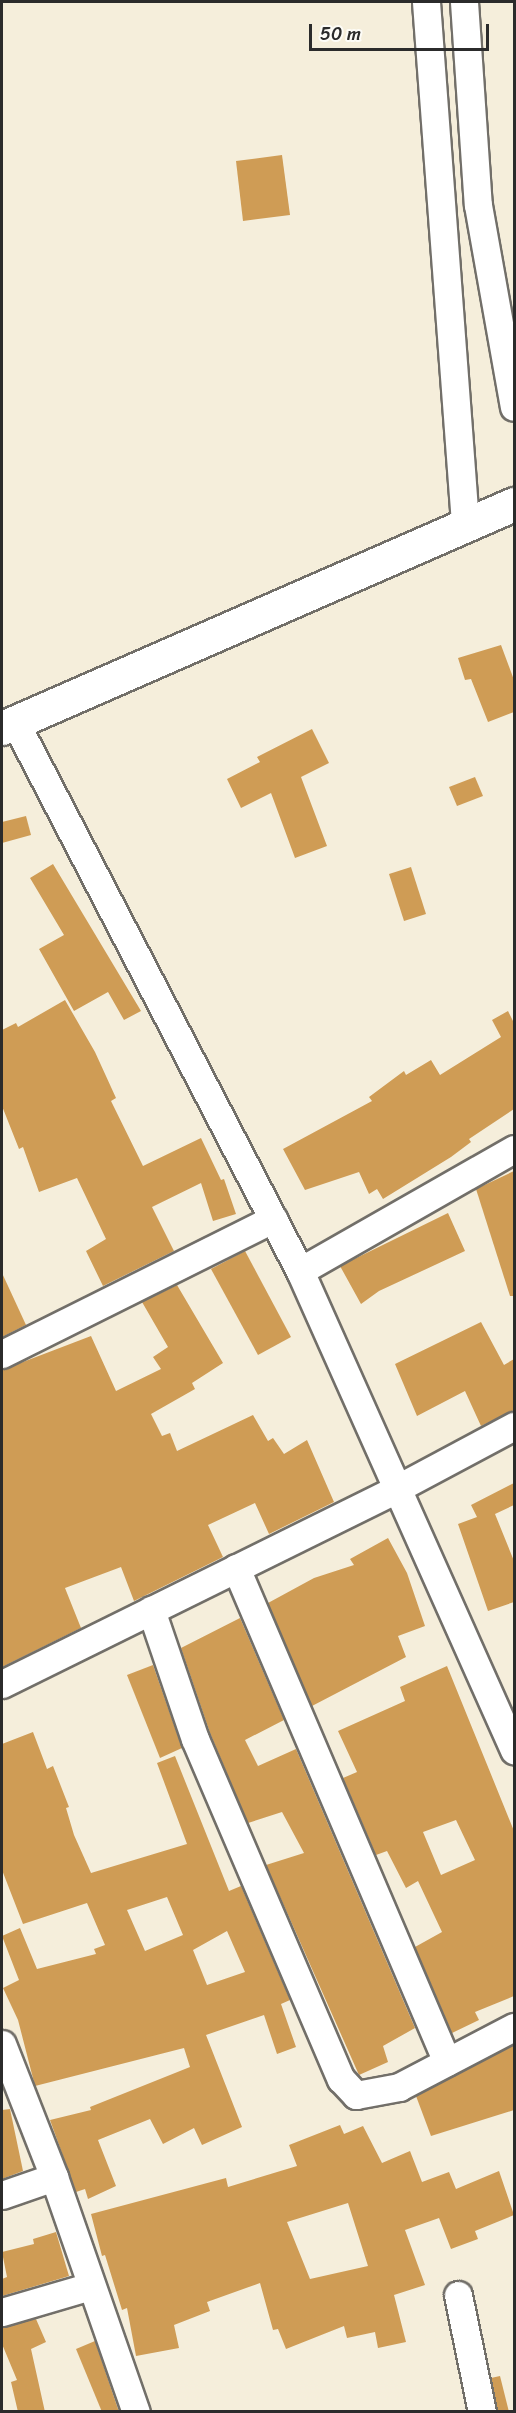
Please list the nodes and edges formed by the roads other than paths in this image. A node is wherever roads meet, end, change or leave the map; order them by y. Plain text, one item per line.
1 (426, 2) edge
2 (464, 2) edge
3 (514, 407) edge
4 (514, 504) edge
5 (465, 523) junction
6 (8, 725) edge
7 (514, 1149) edge
8 (273, 1219) junction
9 (300, 1271) junction
10 (2, 1354) edge
11 (514, 1426) edge
12 (396, 1489) junction
13 (236, 1568) junction
14 (151, 1610) junction
15 (2, 1684) edge
16 (514, 1750) edge
17 (514, 2026) edge
18 (2, 2044) edge
19 (447, 2062) junction
20 (54, 2176) junction
21 (2, 2194) edge
22 (91, 2286) junction
23 (458, 2295) dead end
24 (2, 2312) edge
25 (136, 2412) edge
26 (482, 2412) edge

1 - 5 street
2 - 3 street
4 - 5 main road
5 - 6 main road
6 - 8 street
7 - 9 street
8 - 9 street
8 - 10 street
9 - 12 street
11 - 12 street
12 - 13 street
12 - 16 street
13 - 14 street
13 - 19 street
14 - 15 street
14 - 19 street
17 - 19 street
18 - 20 street
20 - 21 street
20 - 22 street
22 - 24 street
22 - 25 street
23 - 26 street

